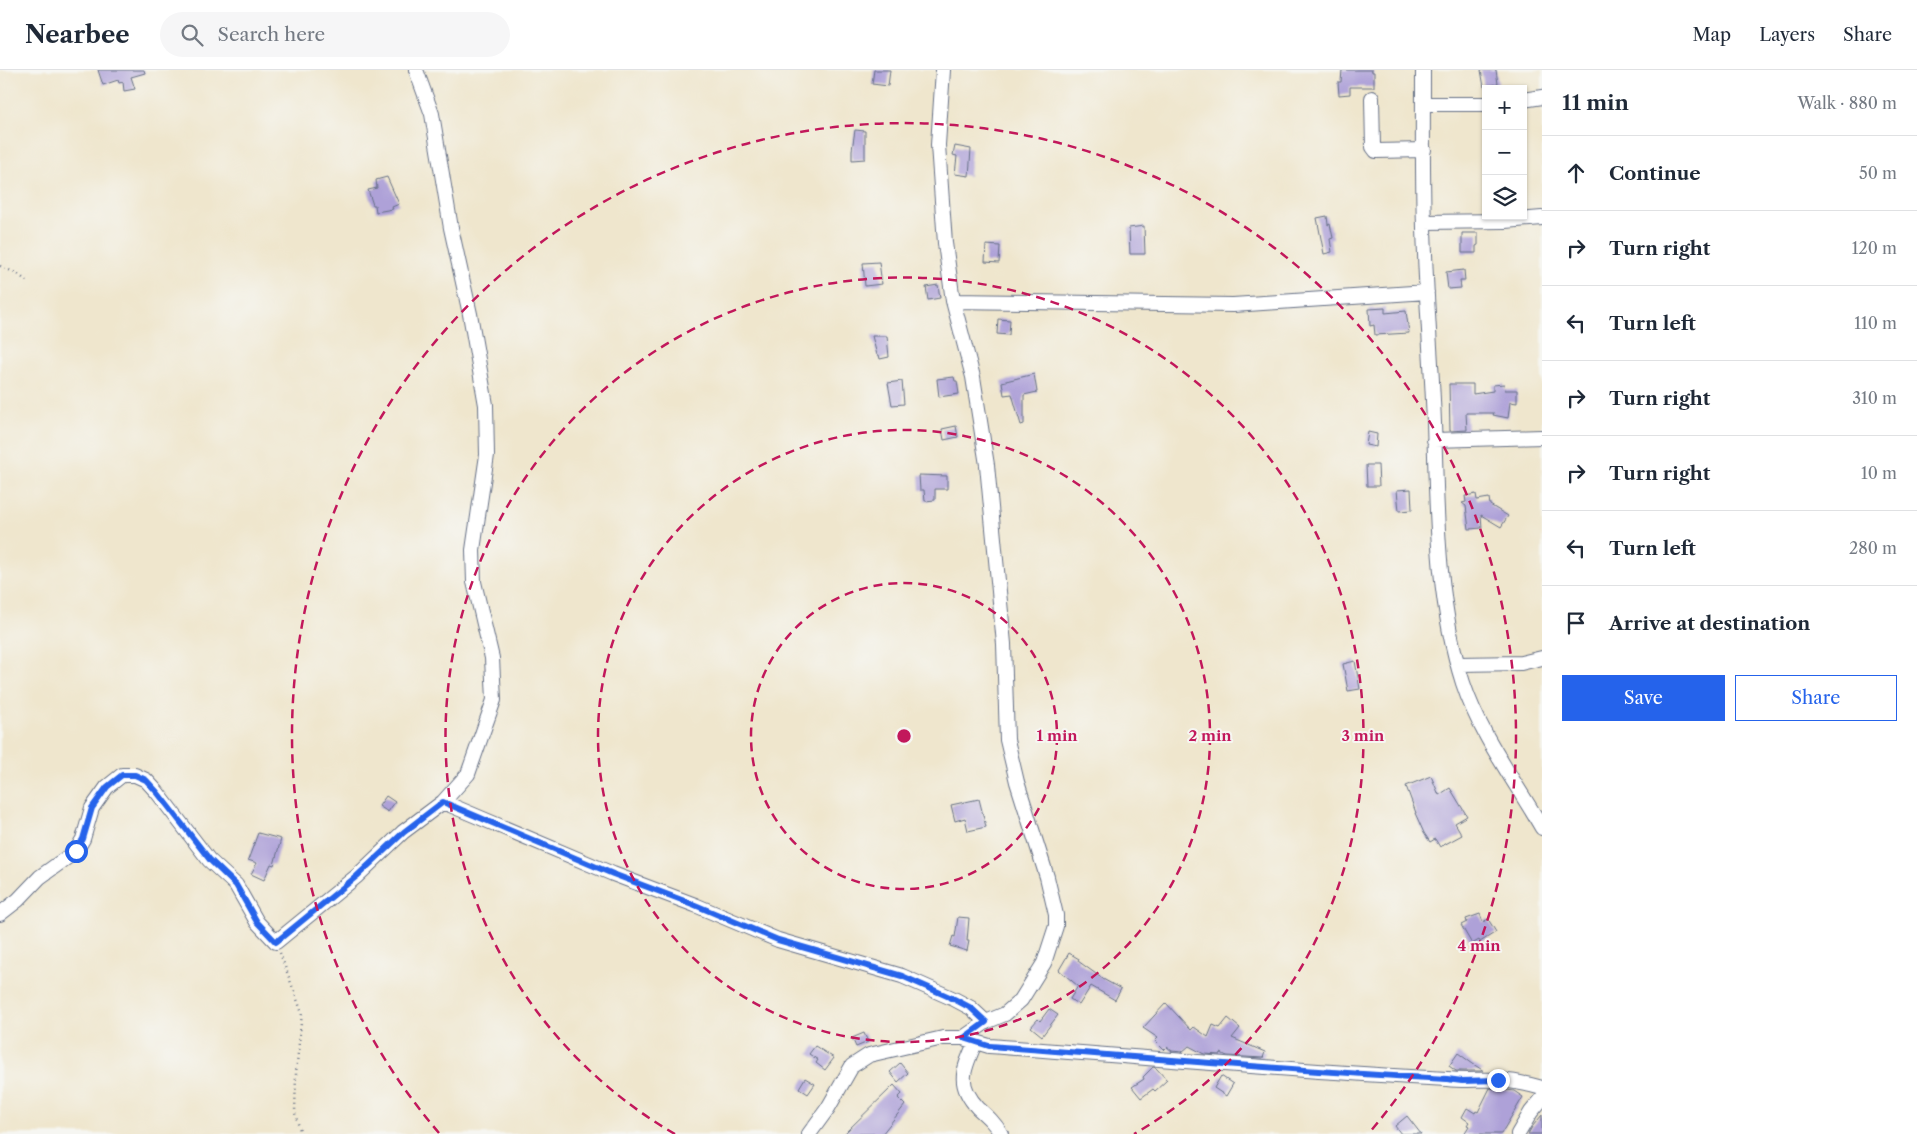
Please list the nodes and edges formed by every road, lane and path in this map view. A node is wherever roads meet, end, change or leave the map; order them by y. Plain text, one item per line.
1 (416, 70) edge
2 (944, 70) edge
3 (1423, 70) edge
4 (1542, 97) edge
5 (1372, 98) dead end
6 (1527, 99) edge
7 (1423, 104) junction
8 (1482, 104) edge
9 (1424, 150) junction
10 (1542, 218) edge
11 (1424, 222) junction
12 (0, 266) edge
13 (29, 283) dead end
14 (1427, 292) junction
15 (954, 301) junction
16 (1542, 437) edge
17 (1434, 440) junction
18 (1542, 658) edge
19 (1458, 664) junction
20 (443, 802) junction
21 (1542, 828) edge
22 (0, 914) edge
23 (276, 942) junction
24 (986, 1022) junction
25 (970, 1040) junction
26 (1542, 1088) edge
27 (1542, 1099) edge
28 (301, 1134) edge
29 (809, 1134) edge
30 (1001, 1134) edge
31 (1518, 1134) edge

1 - 20 street
2 - 15 street
3 - 7 street
4 - 6 street
5 - 9 street
7 - 8 street
7 - 9 street
9 - 11 street
10 - 11 street
11 - 14 street
12 - 13 path
14 - 15 street
14 - 17 street
15 - 24 street
16 - 17 street
17 - 19 street
18 - 19 street
19 - 21 street
20 - 23 street
20 - 24 street
22 - 23 street
23 - 28 path
24 - 25 street
25 - 26 street
25 - 29 street
25 - 30 street
27 - 31 street

